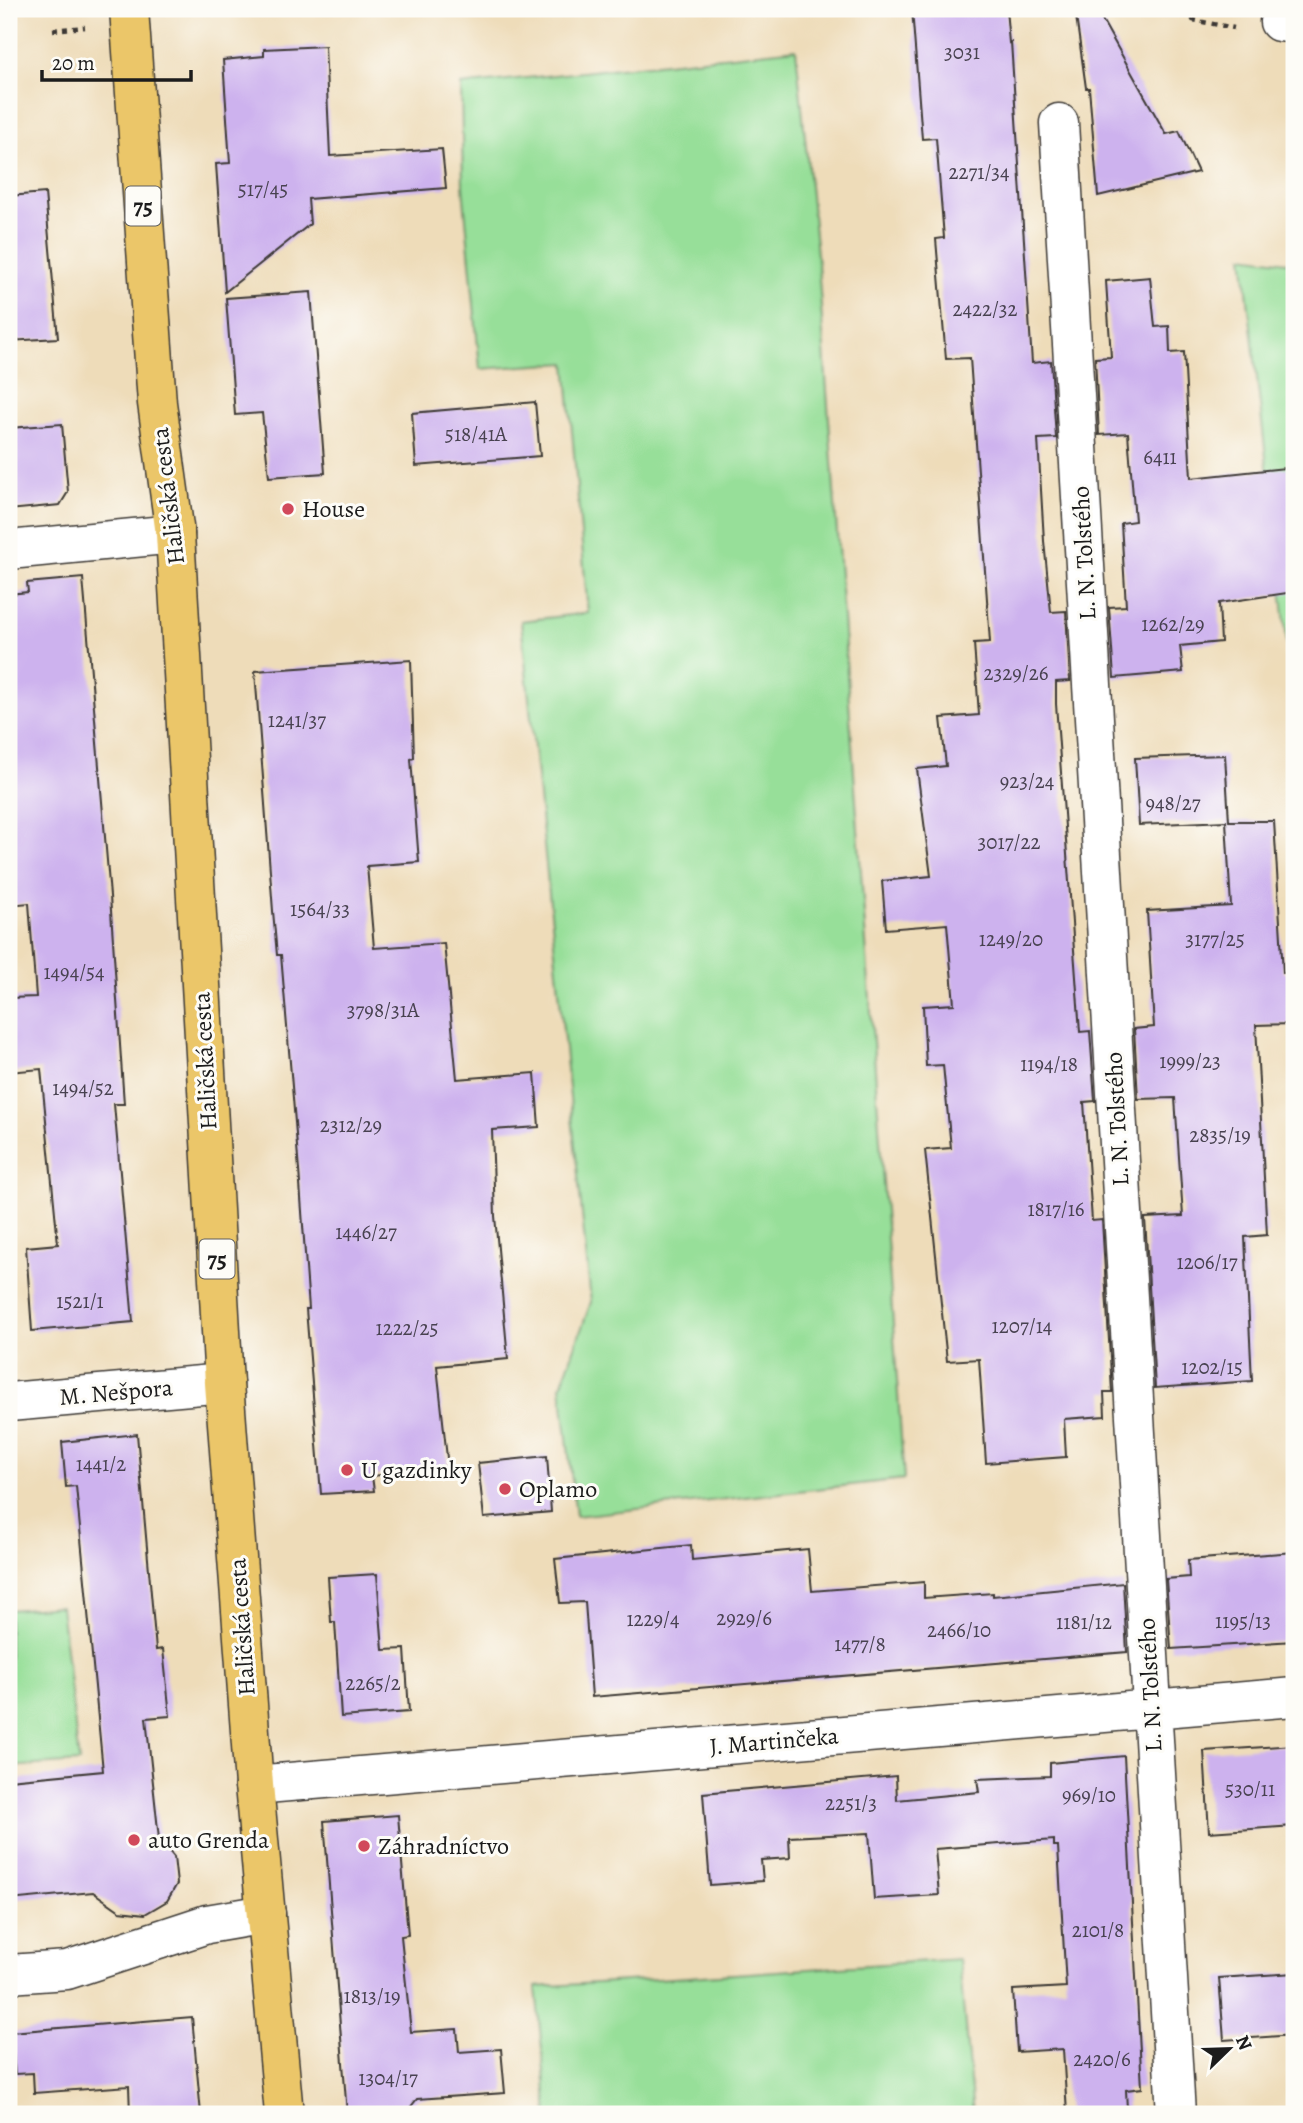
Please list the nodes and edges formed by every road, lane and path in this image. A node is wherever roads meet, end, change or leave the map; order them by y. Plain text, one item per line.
1 (1192, 9) edge
2 (113, 18) edge
3 (1234, 28) dead end
4 (53, 30) dead end
5 (1059, 123) dead end
6 (174, 534) junction
7 (9, 550) edge
8 (224, 1383) junction
9 (9, 1402) edge
10 (1294, 1697) edge
11 (1151, 1709) junction
12 (254, 1785) junction
13 (266, 1914) junction
14 (9, 1974) edge
15 (284, 2114) edge
16 (1177, 2114) edge

1 - 3 path
2 - 4 path
2 - 6 main road, Haličská cesta / 75
5 - 11 street, L. N. Tolstého
6 - 7 street
6 - 8 main road, Haličská cesta / 75
8 - 9 street, M. Nešpora
8 - 12 main road, Haličská cesta / 75
10 - 11 street, J. Martinčeka
11 - 12 street, J. Martinčeka
11 - 16 street, L. N. Tolstého
12 - 13 main road, Haličská cesta / 75
13 - 14 street
13 - 15 main road, Haličská cesta / 75

